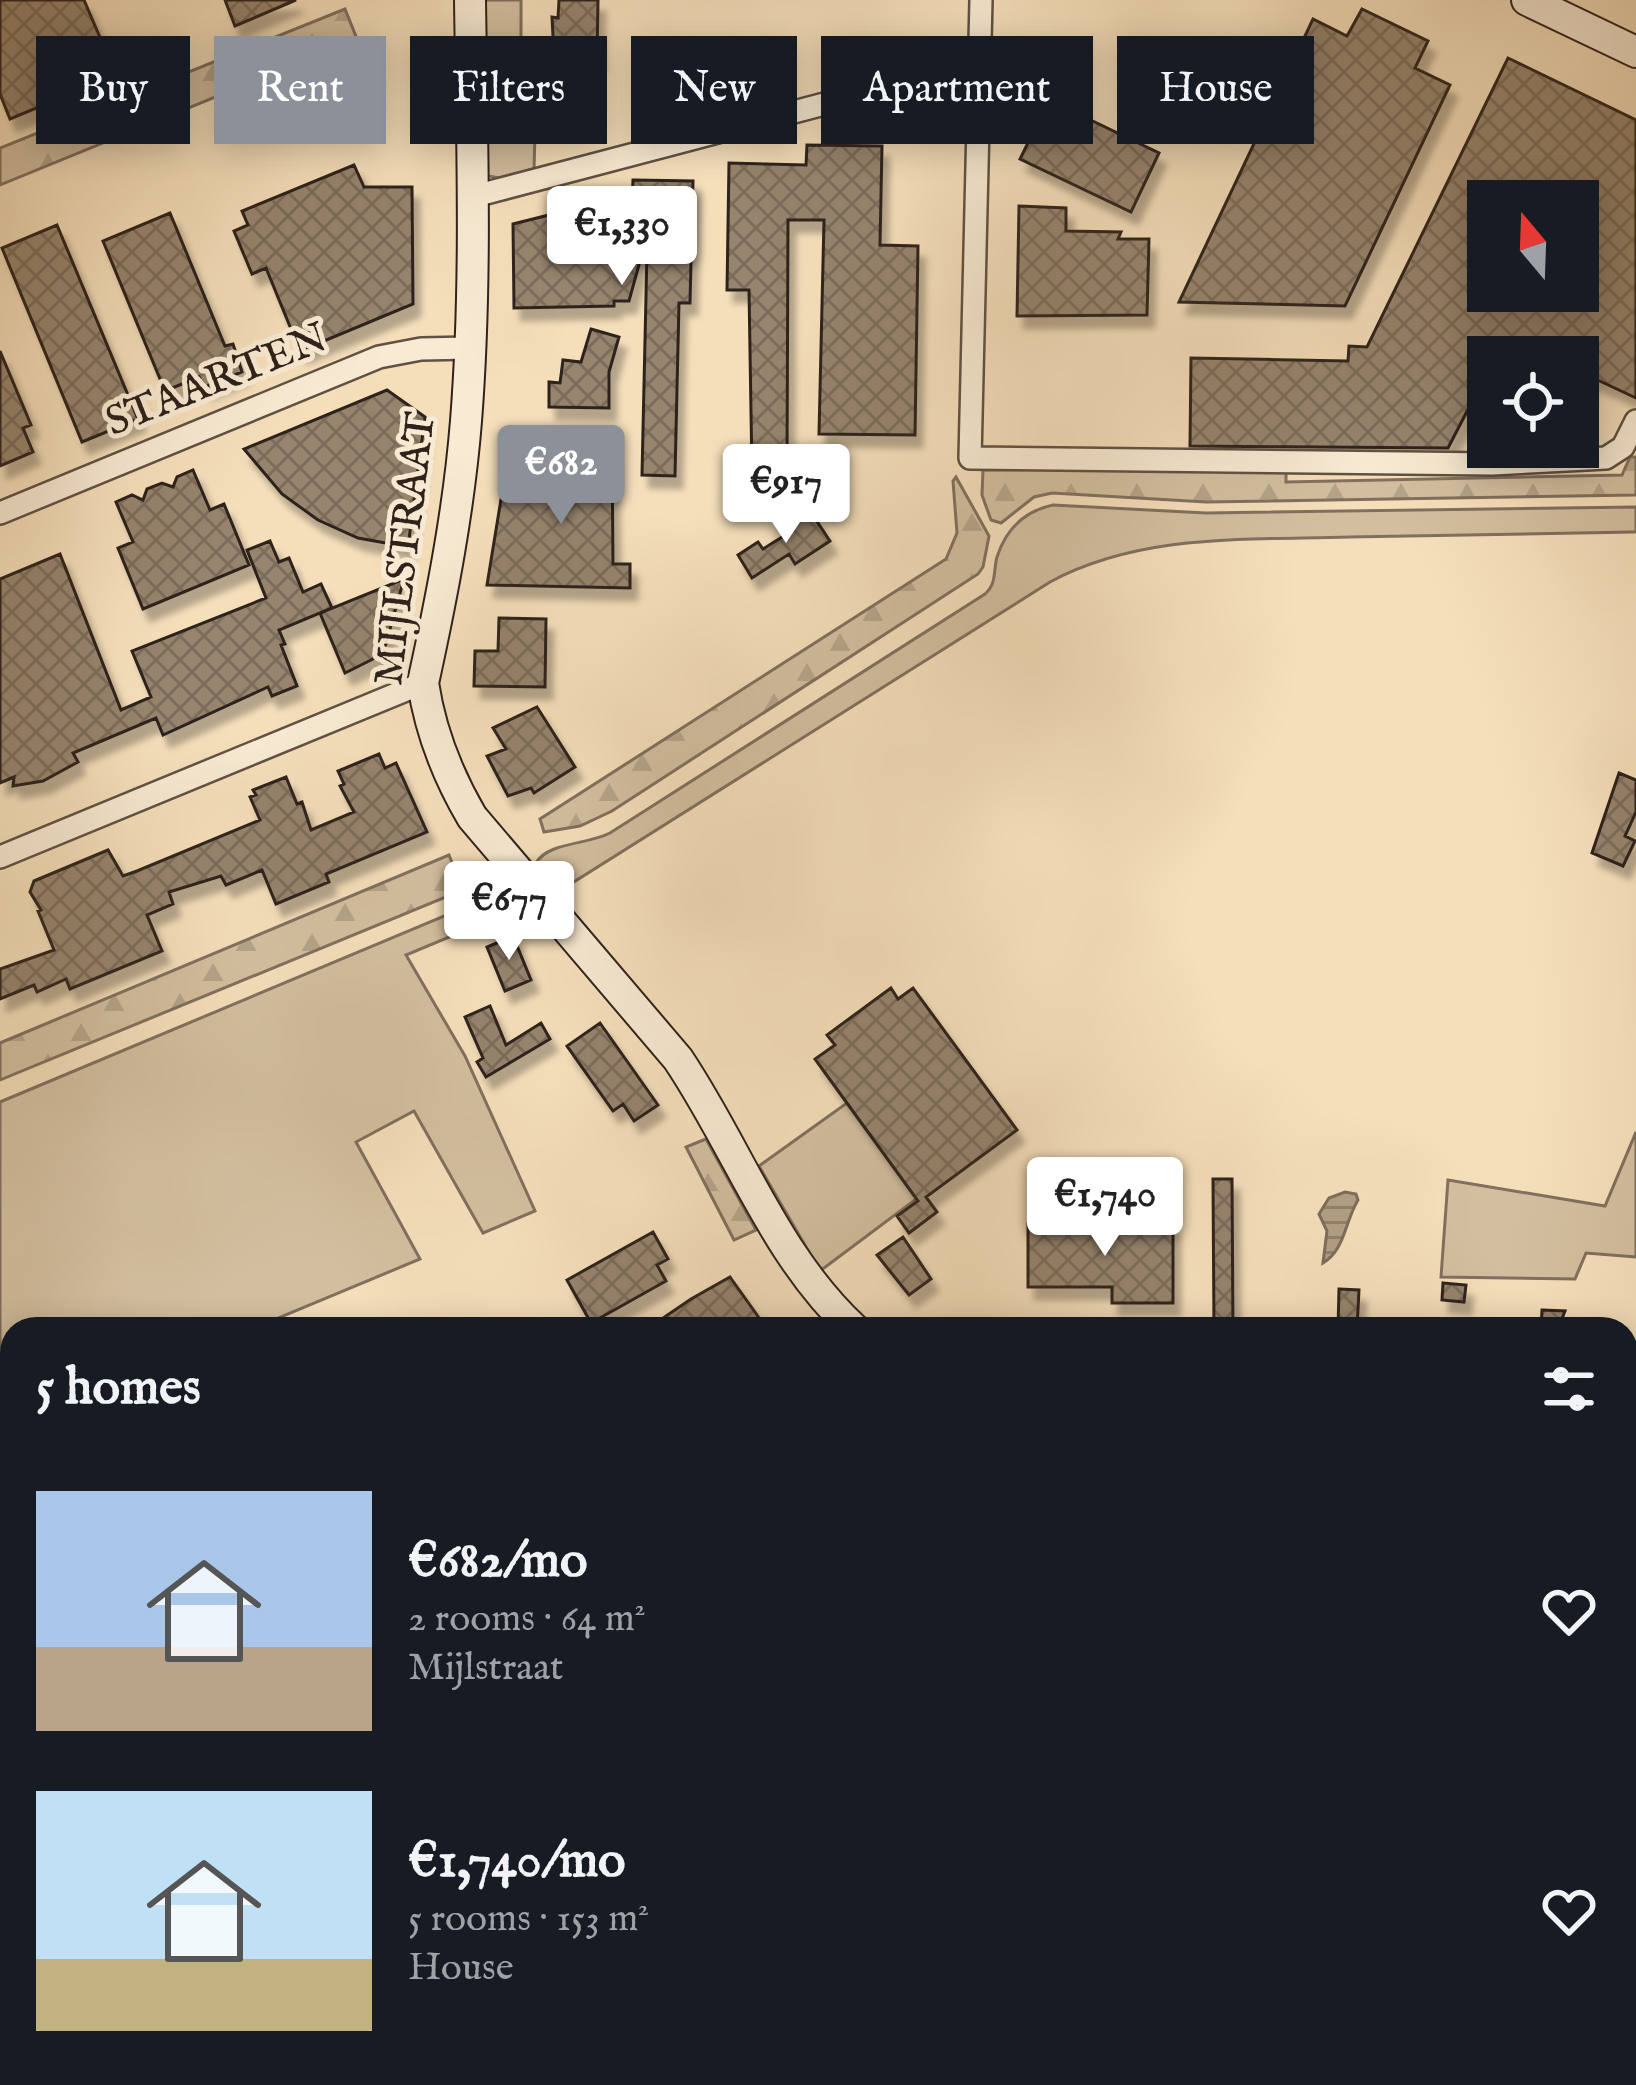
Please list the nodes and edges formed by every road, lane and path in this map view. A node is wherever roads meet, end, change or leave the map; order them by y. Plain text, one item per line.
1 (470, 0) edge
2 (981, 0) edge
3 (1528, 0) edge
4 (980, 36) edge
5 (1636, 52) edge
6 (821, 106) edge
7 (978, 144) edge
8 (471, 197) junction
9 (470, 349) junction
10 (1636, 421) edge
11 (0, 513) edge
12 (423, 683) junction
13 (0, 857) edge
14 (843, 1317) edge

1 - 8 street, MIJLSTRAAT
2 - 4 street
3 - 5 street
6 - 8 street
7 - 10 street
8 - 9 street, MIJLSTRAAT
9 - 11 street, STAARTEN
9 - 12 street, MIJLSTRAAT
12 - 13 street
12 - 14 street, MIJLSTRAAT

